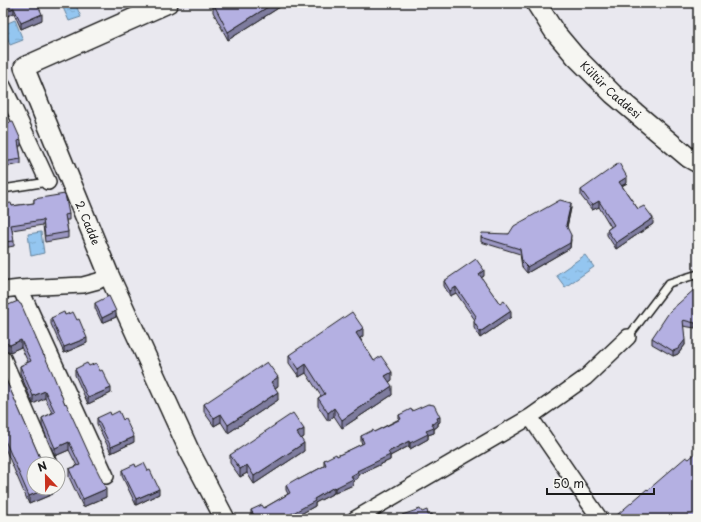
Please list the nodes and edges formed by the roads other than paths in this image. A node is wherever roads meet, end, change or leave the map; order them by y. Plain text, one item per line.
1 (168, 3) edge
2 (536, 3) edge
3 (3, 86) edge
4 (8, 107) edge
5 (698, 163) edge
6 (48, 182) joint
7 (3, 189) edge
8 (698, 274) edge
9 (109, 276) junction
10 (20, 288) junction
11 (3, 290) edge
12 (628, 337) joint
13 (3, 358) edge
14 (530, 417) junction
15 (46, 456) edge
16 (106, 476) dead end
17 (225, 519) edge
18 (355, 519) edge
19 (600, 519) edge

1 - 9 street, 2. Cadde
2 - 5 street, Kültür Caddesi
3 - 4 street
4 - 6 street
6 - 7 lane
8 - 12 lane
9 - 10 street
9 - 17 street, 2. Cadde
10 - 11 street
10 - 16 street
12 - 14 street
13 - 15 street
14 - 18 street
14 - 19 street

